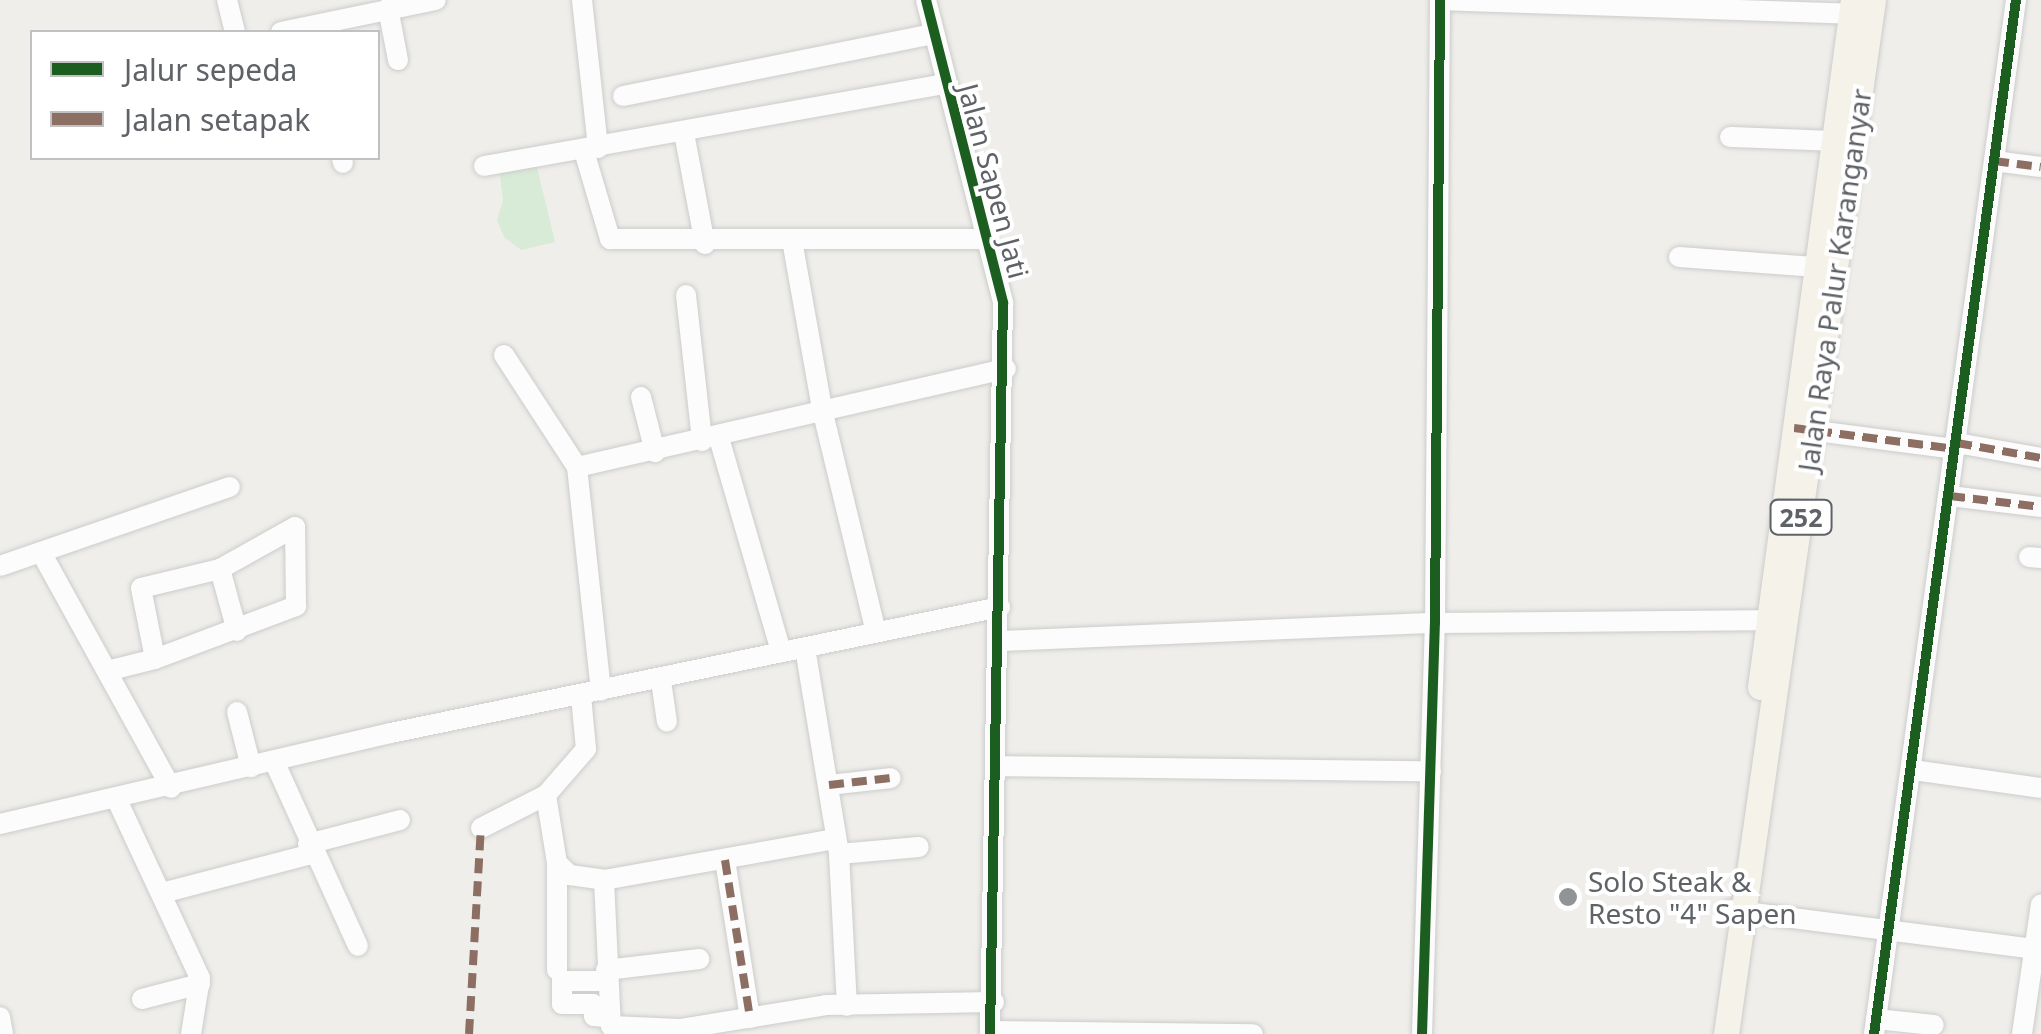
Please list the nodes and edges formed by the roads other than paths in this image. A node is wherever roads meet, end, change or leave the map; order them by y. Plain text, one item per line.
1 (227, 0) edge
2 (309, 0) edge
3 (436, 0) edge
4 (582, 0) edge
5 (926, 0) edge
6 (1440, 0) edge
7 (2016, 0) edge
8 (1862, 7) edge
9 (388, 8) junction
10 (319, 27) edge
11 (234, 30) edge
12 (934, 34) junction
13 (398, 60) dead end
14 (946, 84) junction
15 (623, 96) dead end
16 (684, 133) junction
17 (1730, 138) dead end
18 (1834, 141) junction
19 (591, 150) junction
20 (1994, 161) junction
21 (484, 166) dead end
22 (2041, 167) edge
23 (986, 239) junction
24 (792, 240) junction
25 (705, 244) junction
26 (1679, 257) dead end
27 (1826, 267) junction
28 (686, 295) dead end
29 (504, 355) dead end
30 (1006, 370) junction
31 (641, 397) dead end
32 (822, 409) junction
33 (1804, 430) junction
34 (710, 440) junction
35 (1957, 446) junction
36 (655, 452) junction
37 (2041, 458) edge
38 (576, 467) junction
39 (230, 487) dead end
40 (1950, 496) junction
41 (2041, 507) edge
42 (42, 554) junction
43 (0, 566) edge
44 (220, 568) junction
45 (1000, 607) junction
46 (1777, 619) junction
47 (1435, 622) junction
48 (237, 631) junction
49 (876, 632) junction
50 (1001, 641) junction
51 (805, 648) junction
52 (781, 652) junction
53 (155, 659) junction
54 (107, 672) junction
55 (662, 681) junction
56 (591, 693) junction
57 (237, 712) dead end
58 (666, 722) dead end
59 (274, 761) junction
60 (998, 766) junction
61 (250, 767) junction
62 (1431, 770) junction
63 (1913, 770) junction
64 (892, 778) dead end
65 (829, 785) junction
66 (170, 788) junction
67 (2041, 788) edge
68 (546, 796) junction
69 (116, 800) junction
70 (400, 820) dead end
71 (0, 824) edge
72 (481, 828) dead end
73 (837, 846) junction
74 (919, 847) dead end
75 (310, 849) junction
76 (724, 860) junction
77 (557, 864) junction
78 (604, 880) junction
79 (162, 893) junction
80 (2041, 904) edge
81 (1736, 911) junction
82 (1888, 933) junction
83 (358, 946) dead end
84 (2038, 950) edge
85 (699, 959) dead end
86 (557, 970) dead end
87 (606, 975) junction
88 (200, 984) junction
89 (142, 999) dead end
90 (994, 1002) junction
91 (846, 1006) junction
92 (0, 1017) edge
93 (748, 1023) edge
94 (608, 1024) edge
95 (1934, 1025) dead end
96 (1875, 1026) edge
97 (990, 1032) edge
98 (1167, 1032) edge
99 (4, 1034) edge
100 (191, 1034) edge
101 (1254, 1034) edge
102 (1422, 1034) edge
103 (1712, 1034) edge
104 (1726, 1034) edge
105 (2022, 1034) edge

1 - 11 street
2 - 10 street
3 - 9 street
4 - 19 street
5 - 12 street, Jalan Sapen Jati
6 - 8 street
6 - 47 street
7 - 20 street
8 - 18 main road, Jalan Raya Palur Karanganyar / 252
8 - 27 main road, Jalan Raya Palur Karanganyar / 252
9 - 10 street
9 - 13 street
12 - 14 street, Jalan Sapen Jati
12 - 15 street
14 - 16 street
14 - 23 street, Jalan Sapen Jati
16 - 19 street
16 - 25 street
17 - 18 street
18 - 27 main road, Jalan Raya Palur Karanganyar / 252
19 - 21 street
19 - 25 street
20 - 22 street
20 - 35 street
23 - 24 street
23 - 30 street, Jalan Sapen Jati
24 - 25 street
24 - 32 street
26 - 27 street
27 - 33 main road, Jalan Raya Palur Karanganyar / 252
28 - 34 street
29 - 38 street
30 - 32 street
30 - 45 street, Jalan Sapen Jati
31 - 36 street
32 - 34 street
32 - 49 street
33 - 35 street
33 - 46 main road, Jalan Raya Palur Karanganyar / 252
34 - 36 street
34 - 52 street
35 - 37 street
35 - 40 street
36 - 38 street
38 - 56 street
39 - 42 street
40 - 41 street
40 - 63 street
42 - 43 street
42 - 54 street
44 - 48 street
44 - 48 street
44 - 53 street
45 - 49 street
45 - 50 street, Jalan Sapen Jati
46 - 47 street
46 - 81 main road, Jalan Raya Palur Karanganyar / 252
47 - 50 street
47 - 62 street
48 - 53 street
49 - 51 street
50 - 60 street, Jalan Sapen Jati
51 - 52 street
51 - 65 street
52 - 55 street
53 - 54 street
54 - 66 street
55 - 56 street
55 - 58 street
56 - 59 street
56 - 68 street
57 - 61 street
59 - 61 street
59 - 75 street
60 - 62 street
60 - 90 street, Jalan Sapen Jati
61 - 66 street
62 - 102 street
63 - 67 street
63 - 82 street
64 - 65 street
65 - 73 street
66 - 69 street
68 - 72 street
68 - 77 street
69 - 71 street
69 - 79 street
70 - 75 street
73 - 74 street
73 - 76 street
73 - 91 street
75 - 79 street
75 - 83 street
76 - 78 street
76 - 93 street
77 - 78 street
77 - 86 street
78 - 87 street
79 - 88 street
80 - 84 street
81 - 82 street
81 - 103 main road, Jalan Raya Palur Karanganyar / 252
81 - 104 main road, Jalan Raya Palur Karanganyar / 252
82 - 84 street
82 - 96 street
84 - 105 street
85 - 87 street
87 - 94 street
87 - 94 street
88 - 89 street
88 - 100 street
90 - 91 street
90 - 97 street, Jalan Sapen Jati
91 - 93 street
92 - 99 street
93 - 94 street
95 - 96 street
97 - 98 street
98 - 101 street

